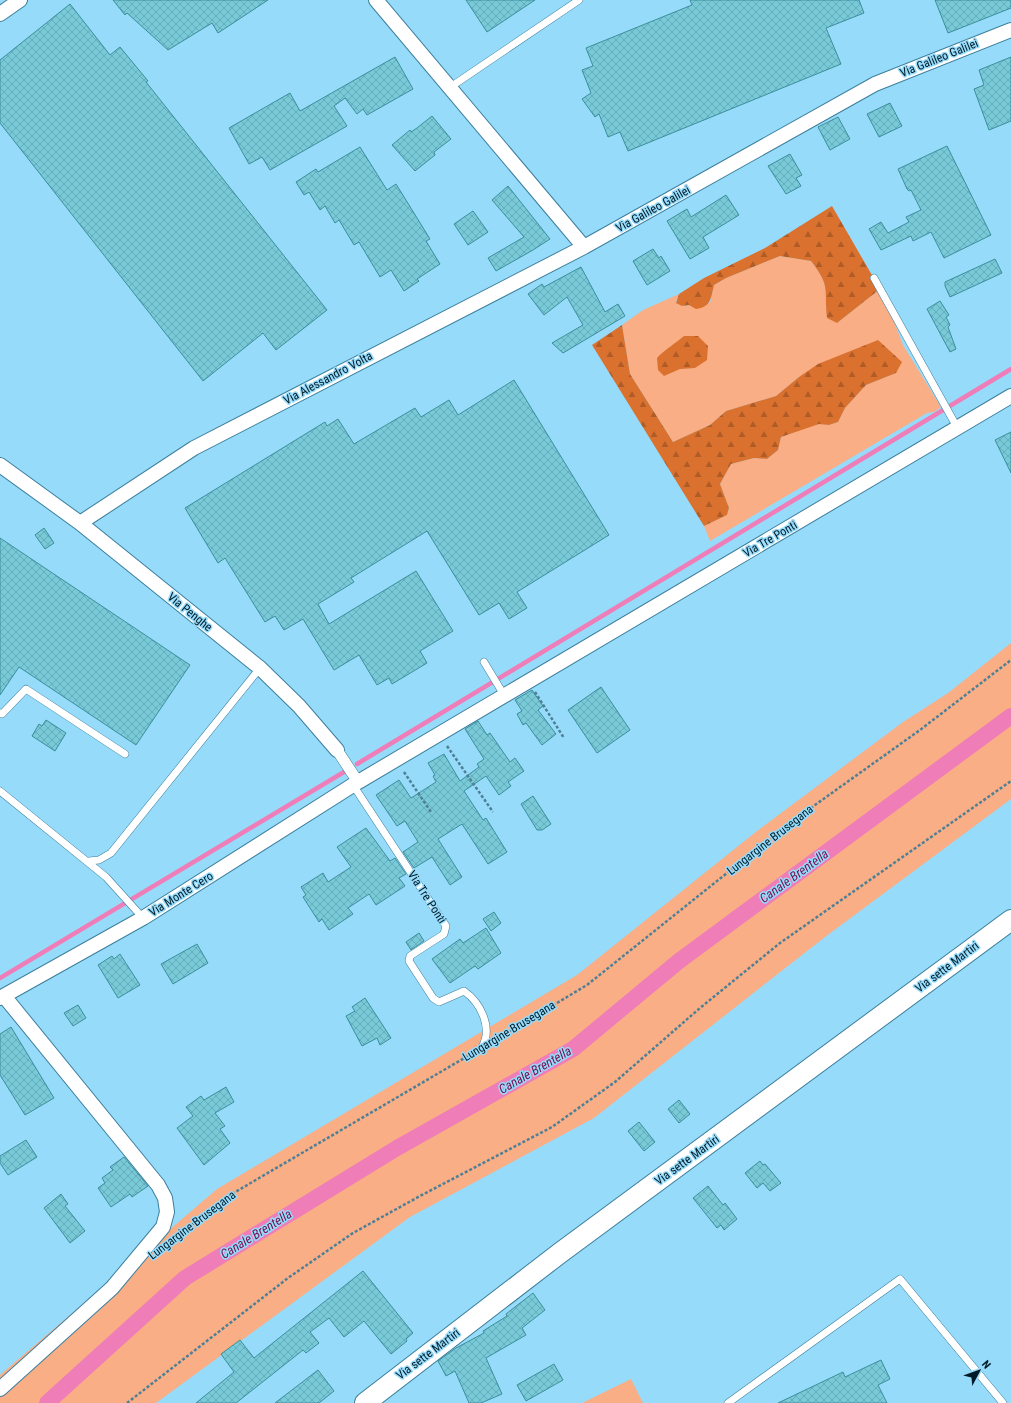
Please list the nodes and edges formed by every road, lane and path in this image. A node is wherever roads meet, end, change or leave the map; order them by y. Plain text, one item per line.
1 (20, 0) edge
2 (376, 0) edge
3 (578, 0) edge
4 (0, 14) edge
5 (1011, 30) edge
6 (450, 88) junction
7 (584, 247) junction
8 (874, 278) dead end
9 (1011, 396) edge
10 (958, 429) junction
11 (0, 465) edge
12 (80, 523) junction
13 (1011, 660) edge
14 (484, 662) dead end
15 (260, 668) junction
16 (528, 682) junction
17 (504, 695) junction
18 (0, 713) edge
19 (439, 734) junction
20 (564, 738) dead end
21 (337, 750) joint
22 (125, 754) dead end
23 (396, 760) junction
24 (1011, 781) edge
25 (355, 783) junction
26 (0, 790) edge
27 (431, 812) dead end
28 (493, 812) dead end
29 (89, 861) junction
30 (139, 914) junction
31 (1011, 920) edge
32 (2, 997) edge
33 (482, 1048) junction
34 (171, 1241) dead end
35 (0, 1389) edge
36 (127, 1403) edge
37 (366, 1403) edge
38 (728, 1403) edge
39 (1003, 1403) edge

1 - 4 street
2 - 6 street
3 - 6 lane
5 - 7 street, Via Galileo Galilei
6 - 7 street
7 - 12 street, Via Alessandro Volta
8 - 10 lane
9 - 10 street, Via Tre Ponti
10 - 16 street, Via Tre Ponti
11 - 12 street, Via Penghe
12 - 15 street, Via Penghe
13 - 33 path, Lungargine Brusegana
14 - 17 lane
15 - 21 street, Via Penghe
15 - 29 lane
16 - 17 street, Via Tre Ponti
16 - 20 path
17 - 19 street, Via Tre Ponti
18 - 22 lane
19 - 23 street, Via Tre Ponti
19 - 28 path
21 - 25 street, Via Penghe
23 - 25 street, Via Tre Ponti
23 - 27 path
24 - 36 path
25 - 30 street, Via Monte Cero
25 - 33 lane, Via Tre Ponti
26 - 29 lane
29 - 30 lane
30 - 32 street, Via Monte Cero
31 - 37 main road, Via sette Martiri
32 - 35 street, Via Monte Cero
33 - 34 path, Lungargine Brusegana
38 - 39 lane

